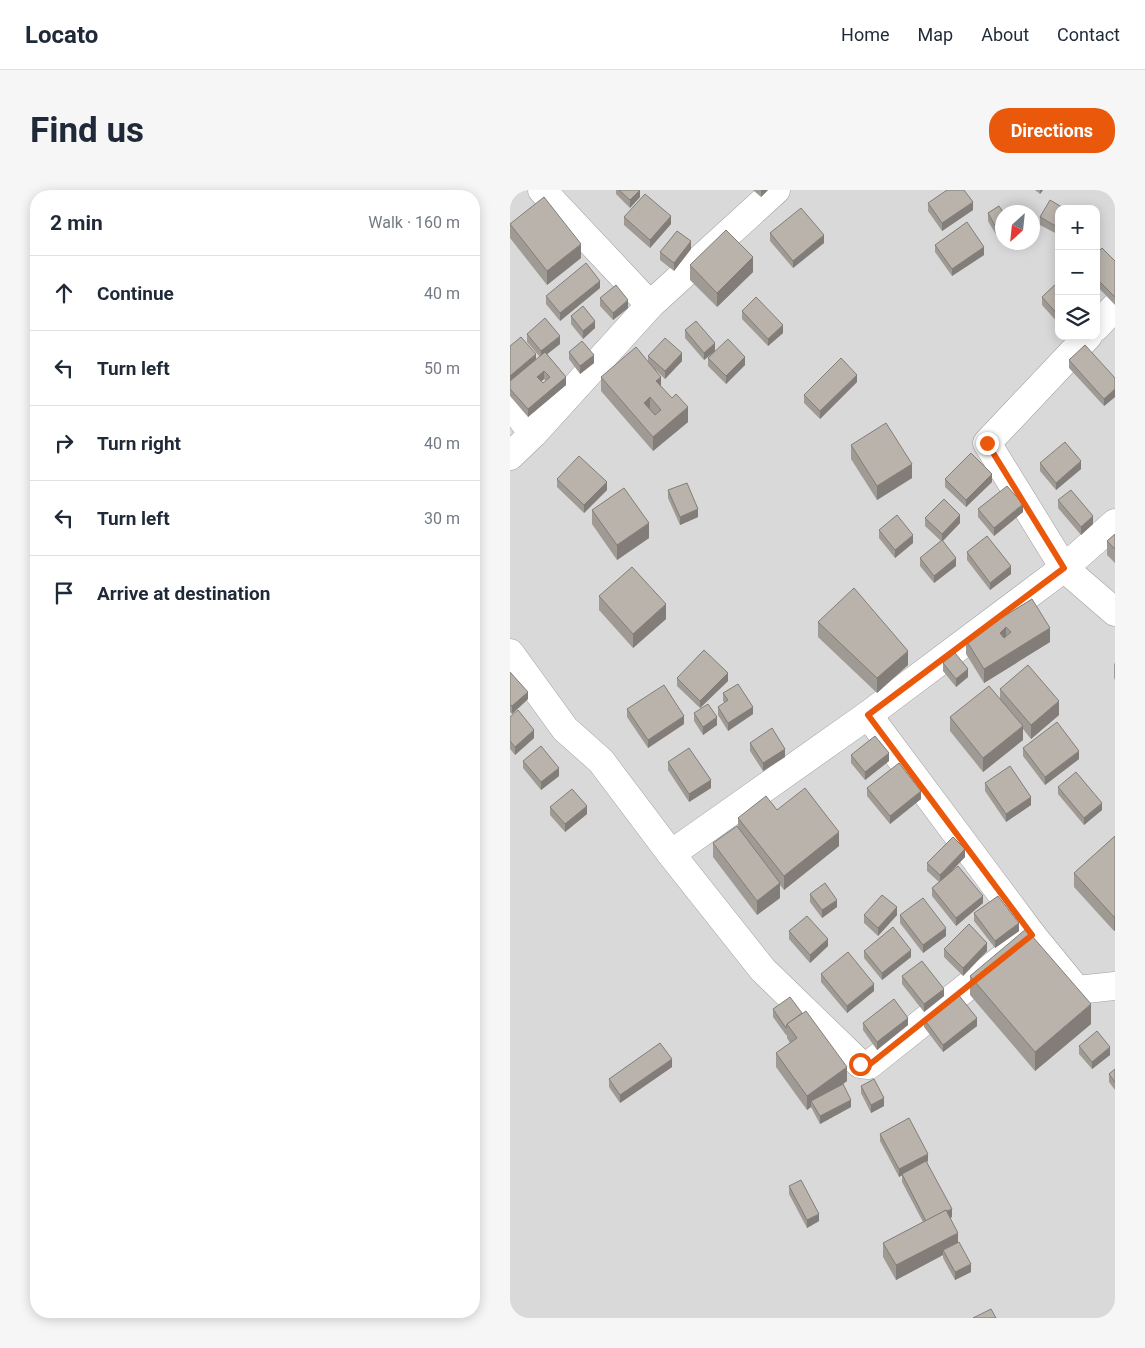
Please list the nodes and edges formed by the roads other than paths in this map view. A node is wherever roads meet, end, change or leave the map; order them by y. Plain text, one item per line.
1 (542, 190) edge
2 (776, 190) edge
3 (650, 305) junction
4 (1115, 307) edge
5 (1100, 323) edge
6 (1084, 340) edge
7 (510, 403) edge
8 (533, 434) junction
9 (510, 456) edge
10 (1115, 523) edge
11 (1064, 568) junction
12 (1115, 612) edge
13 (510, 653) edge
14 (868, 715) junction
15 (670, 854) junction
16 (1032, 935) junction
17 (1115, 986) edge

1 - 3 street
2 - 3 street
3 - 8 street
4 - 5 street
6 - 11 street
7 - 8 street
8 - 9 street
10 - 11 street
11 - 12 street
11 - 14 street
13 - 15 street
14 - 15 street
14 - 16 street
15 - 16 street
16 - 17 street

